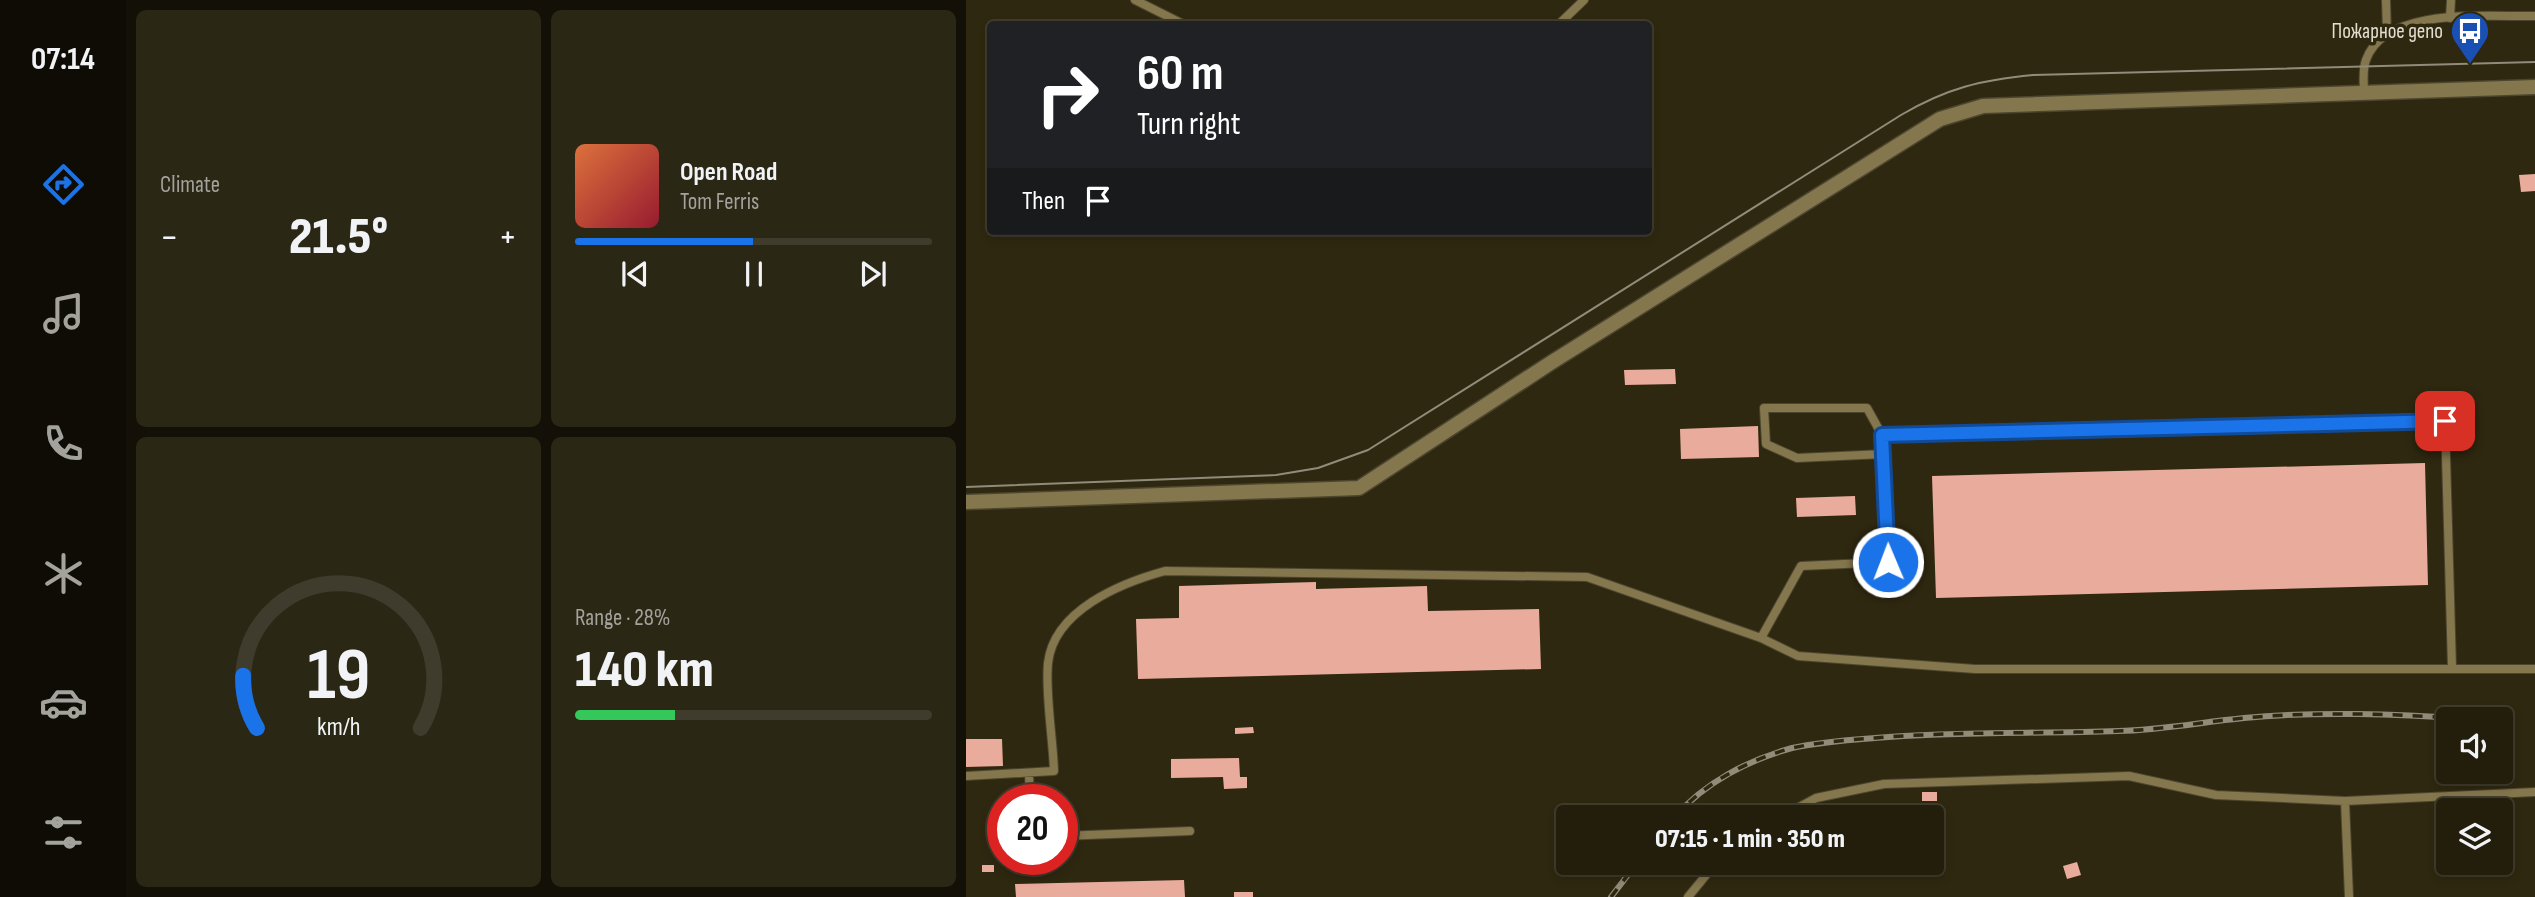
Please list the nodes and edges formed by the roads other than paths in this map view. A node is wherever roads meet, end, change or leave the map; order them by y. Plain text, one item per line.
1 (1135, 0) edge
2 (1584, 0) edge
3 (2386, 0) edge
4 (2451, 0) edge
5 (2535, 16) edge
6 (2451, 18) junction
7 (1177, 21) edge
8 (1562, 21) edge
9 (2387, 33) junction
10 (2535, 87) edge
11 (2364, 93) junction
12 (1882, 435) junction
13 (1884, 454) junction
14 (966, 502) edge
15 (1761, 638) junction
16 (2452, 668) junction
17 (2535, 669) edge
18 (1029, 773) junction
19 (966, 776) edge
20 (1029, 784) edge
21 (2535, 792) edge
22 (2344, 801) junction
23 (1802, 805) edge
24 (1190, 831) dead end
25 (1078, 835) edge
26 (1706, 875) edge
27 (1688, 897) edge
28 (2349, 897) edge

1 - 7 lane
2 - 8 lane
3 - 9 lane
4 - 6 lane
5 - 6 lane
6 - 9 lane
9 - 11 lane
10 - 11 street
11 - 14 street
12 - 13 lane
12 - 13 lane
12 - 16 lane
13 - 15 lane
15 - 16 lane
15 - 18 lane
16 - 17 lane
18 - 19 lane
18 - 20 lane
21 - 22 lane
22 - 23 lane
22 - 28 lane
24 - 25 lane
26 - 27 lane

